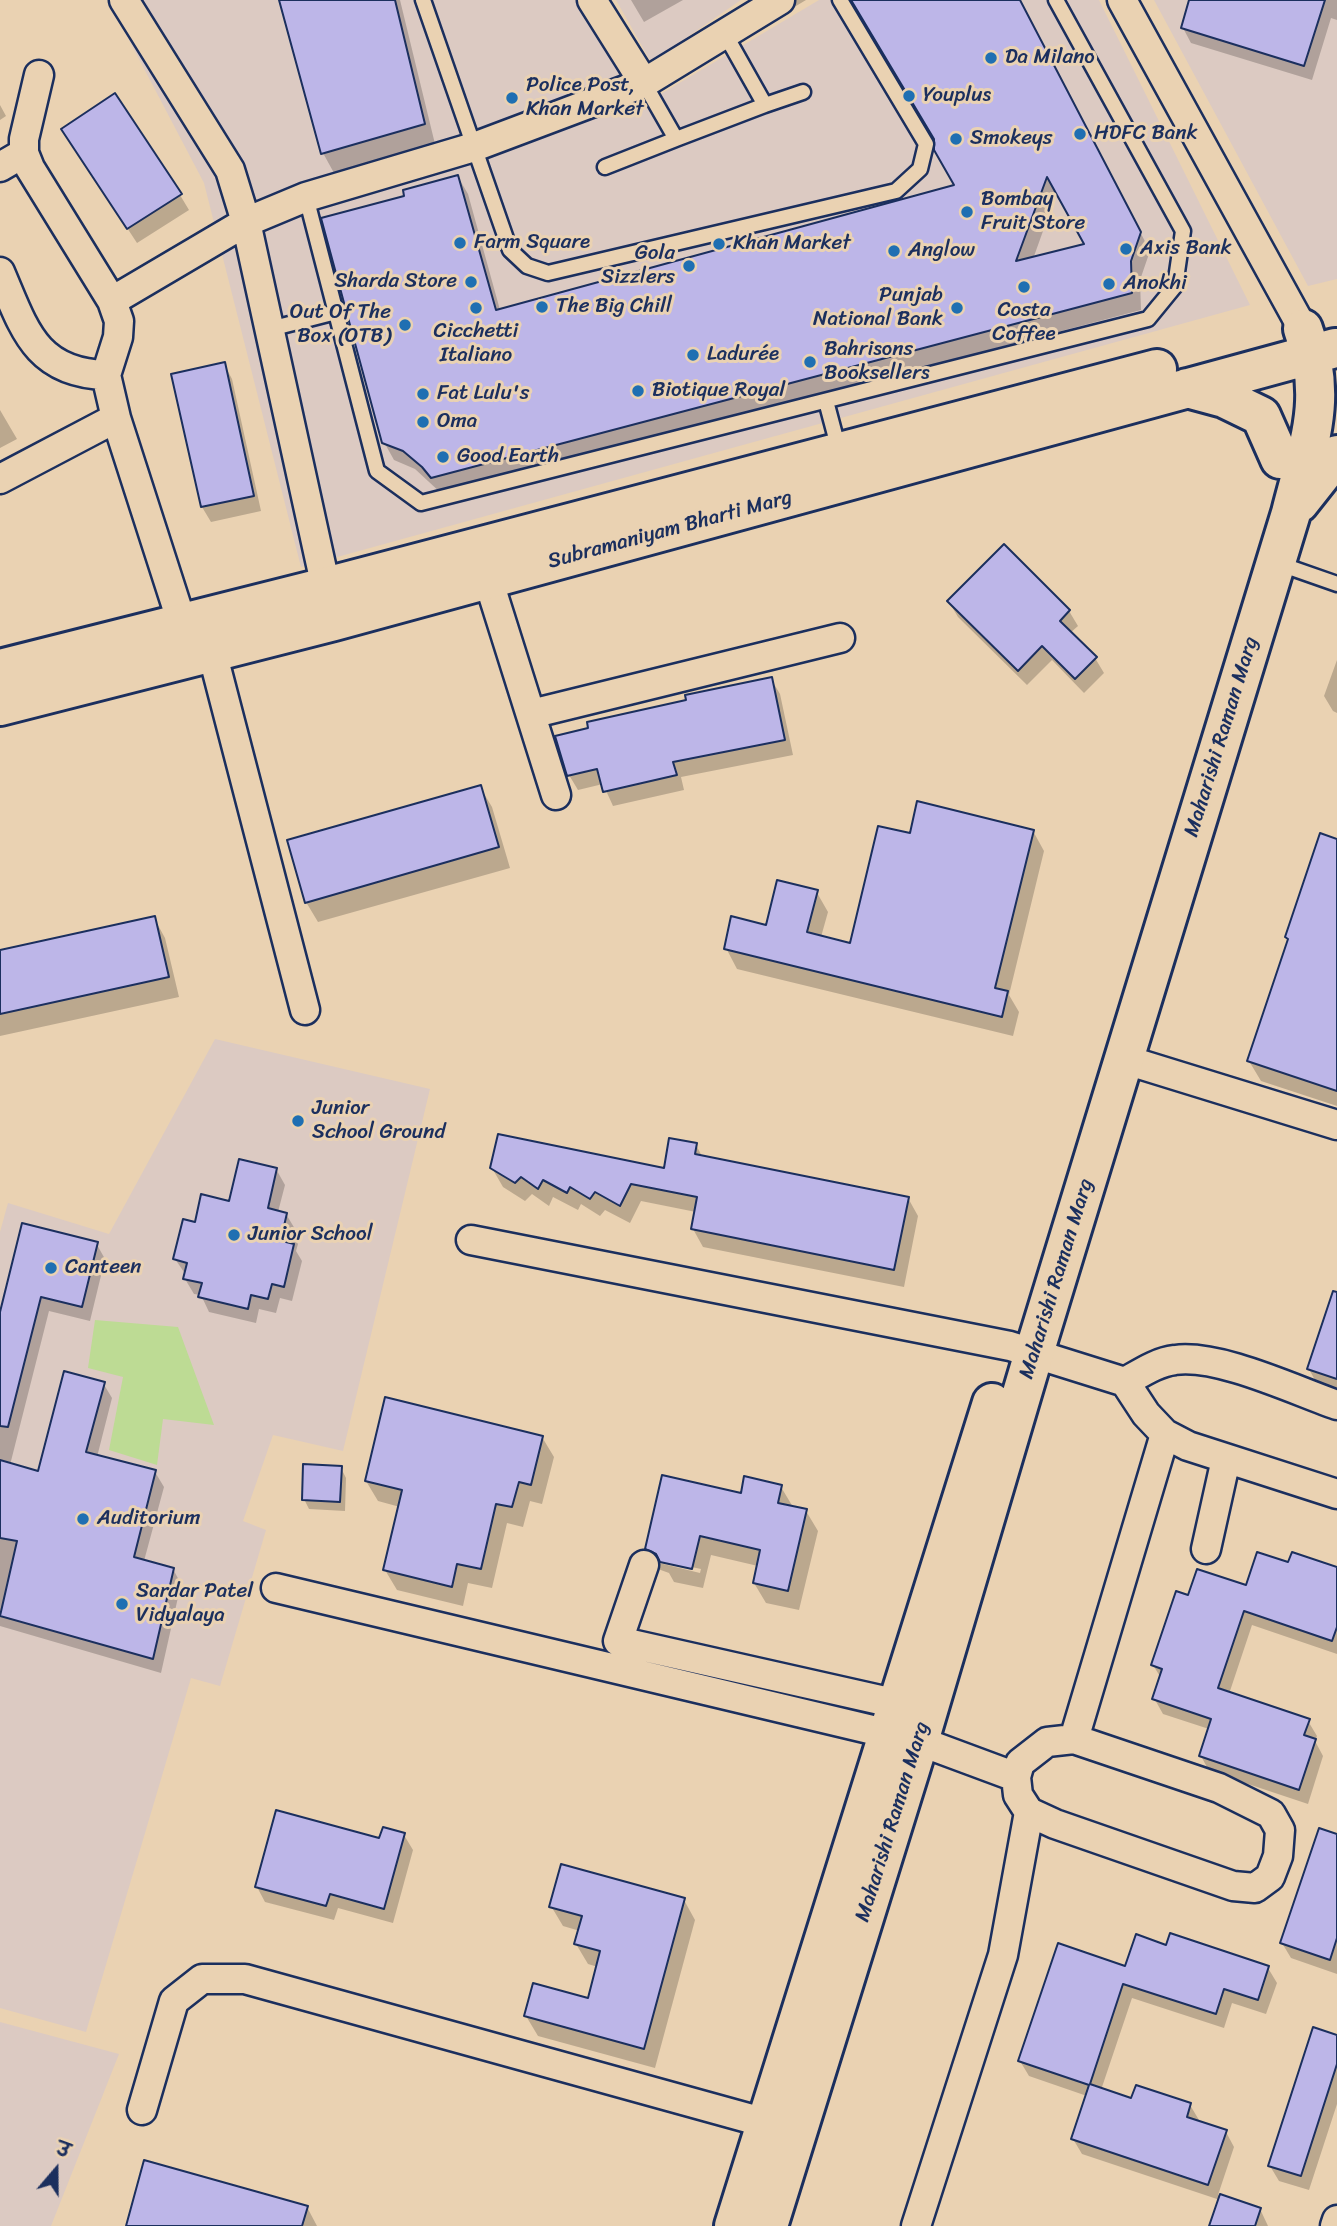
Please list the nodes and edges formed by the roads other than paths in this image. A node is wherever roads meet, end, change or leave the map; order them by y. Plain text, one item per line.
1 (124, 0) edge
2 (423, 0) edge
3 (592, 0) edge
4 (779, 0) edge
5 (841, 0) edge
6 (1056, 0) edge
7 (1122, 0) edge
8 (725, 34) junction
9 (38, 75) dead end
10 (644, 83) junction
11 (803, 92) dead end
12 (765, 105) junction
13 (676, 139) junction
14 (474, 147) junction
15 (12, 160) edge
16 (605, 167) dead end
17 (306, 197) junction
18 (246, 222) junction
19 (0, 272) edge
20 (112, 301) junction
21 (336, 312) junction
22 (270, 329) junction
23 (1311, 341) edge
24 (106, 375) junction
25 (1187, 388) junction
26 (827, 401) junction
27 (116, 418) junction
28 (1337, 455) edge
29 (1280, 459) junction
30 (843, 468) junction
31 (0, 479) edge
32 (1291, 513) junction
33 (1276, 563) junction
34 (488, 579) junction
35 (1337, 584) edge
36 (330, 604) junction
37 (182, 623) junction
38 (840, 638) dead end
39 (212, 652) junction
40 (0, 669) edge
41 (0, 706) edge
42 (531, 714) junction
43 (556, 795) dead end
44 (305, 1010) dead end
45 (1123, 1059) junction
46 (1337, 1125) edge
47 (471, 1240) dead end
48 (1022, 1350) junction
49 (1125, 1382) junction
50 (1337, 1405) edge
51 (1165, 1434) junction
52 (1226, 1459) junction
53 (1337, 1494) edge
54 (1206, 1549) dead end
55 (644, 1565) dead end
56 (276, 1588) dead end
57 (902, 1726) junction
58 (1074, 1739) junction
59 (1016, 1777) junction
60 (1029, 1812) junction
61 (142, 2110) dead end
62 (766, 2123) junction
63 (1337, 2220) edge
64 (734, 2226) edge
65 (768, 2226) edge
66 (916, 2226) edge
67 (1335, 2226) edge

1 - 18 street
2 - 14 lane
3 - 10 street
4 - 8 street
5 - 14 lane
6 - 26 lane
7 - 23 street
8 - 10 street
8 - 12 lane
9 - 15 street
10 - 13 lane
10 - 14 street
11 - 12 lane
12 - 13 lane
13 - 16 lane
14 - 17 street
15 - 20 street
17 - 18 street
17 - 21 lane
18 - 20 street
18 - 22 street
19 - 24 street
20 - 24 street
21 - 22 lane
21 - 26 lane
22 - 36 street
23 - 25 main road, Subramaniyam Bharti Marg
23 - 29 main road, Maharishi Raman Marg
23 - 30 main road, Subramaniyam Bharti Marg
23 - 32 main road, Maharishi Raman Marg
24 - 27 street
25 - 29 main road
25 - 30 main road, Subramaniyam Bharti Marg
26 - 30 lane
27 - 31 street
27 - 37 street
28 - 32 main road
29 - 48 main road, Maharishi Raman Marg
30 - 34 main road, Subramaniyam Bharti Marg
30 - 36 main road, Subramaniyam Bharti Marg
32 - 33 main road, Maharishi Raman Marg
33 - 35 lane
33 - 45 main road, Maharishi Raman Marg
34 - 36 main road, Subramaniyam Bharti Marg
34 - 42 street
36 - 37 main road, Subramaniyam Bharti Marg
36 - 39 main road, Subramaniyam Bharti Marg
37 - 40 main road, Subramaniyam Bharti Marg
38 - 42 street
39 - 41 main road, Subramaniyam Bharti Marg
39 - 44 street
42 - 43 street
45 - 46 street
45 - 48 main road, Maharishi Raman Marg
47 - 48 street
48 - 49 street
48 - 57 main road, Maharishi Raman Marg
49 - 50 street
49 - 51 street
51 - 52 street
51 - 58 street
52 - 53 street
52 - 54 street
55 - 57 street
56 - 57 street
57 - 59 street
57 - 62 main road, Maharishi Raman Marg
57 - 65 main road, Maharishi Raman Marg
58 - 59 street
58 - 60 street
59 - 60 street
60 - 66 street
61 - 62 street
62 - 64 main road, Maharishi Raman Marg
63 - 67 street

